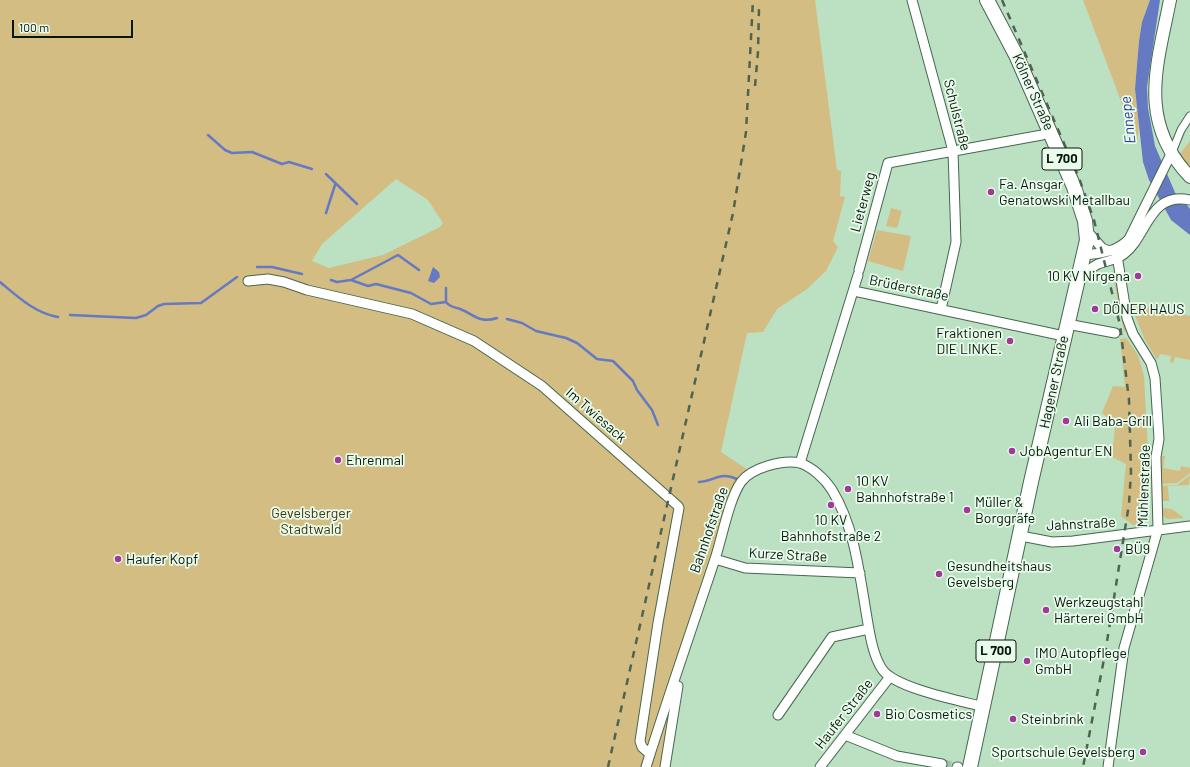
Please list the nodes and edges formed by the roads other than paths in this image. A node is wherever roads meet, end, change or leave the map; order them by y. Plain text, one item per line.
1 (912, 0) edge
2 (1170, 0) edge
3 (989, 2) edge
4 (1190, 116) edge
5 (1050, 131) junction
6 (954, 151) junction
7 (1172, 152) junction
8 (1190, 177) edge
9 (1074, 187) joint
10 (1187, 199) edge
11 (1087, 229) junction
12 (1115, 252) junction
13 (1084, 255) junction
14 (1079, 275) junction
15 (248, 281) dead end
16 (854, 291) junction
17 (941, 309) junction
18 (1065, 330) junction
19 (1115, 333) dead end
20 (800, 463) junction
21 (1190, 526) edge
22 (1158, 529) junction
23 (1021, 536) junction
24 (715, 559) junction
25 (860, 573) junction
26 (869, 629) junction
27 (682, 661) junction
28 (889, 678) junction
29 (984, 706) junction
30 (778, 715) dead end
31 (845, 735) junction
32 (650, 754) junction
33 (942, 764) dead end
34 (646, 767) edge
35 (665, 767) edge
36 (820, 767) edge
37 (970, 767) edge
38 (1108, 767) edge

1 - 6 street, Schulstraße
2 - 7 main road
3 - 5 main road, Kölner Straße / L 700
4 - 7 street
5 - 6 street, Lieterweg
5 - 9 main road, Kölner Straße / L 700
6 - 16 street, Lieterweg
6 - 17 street, Schulstraße
7 - 8 main road
7 - 12 street
9 - 11 main road, Hagener Straße / L 700
10 - 12 street
11 - 12 street
11 - 13 main road, Hagener Straße / L 700
12 - 13 street
12 - 14 street
12 - 22 street, Mühlenstraße
13 - 14 main road, Hagener Straße / L 700
14 - 18 main road, Hagener Straße / L 700
15 - 32 street, Im Twiesack
16 - 17 street, Brüderstraße
16 - 20 street, Brüderstraße
17 - 18 street, Brüderstraße
18 - 19 street, Brüderstraße
18 - 23 main road, Hagener Straße / L 700
20 - 24 street, Bahnhofstraße
20 - 25 street
21 - 22 street, Jahnstraße
22 - 23 street, Jahnstraße
22 - 38 street, Mühlenstraße
23 - 29 main road, Hagener Straße / L 700
24 - 25 street, Kurze Straße
24 - 27 street, Bahnhofstraße
25 - 26 street
26 - 28 street
26 - 30 street
27 - 32 street, Bahnhofstraße
27 - 35 street
28 - 29 street
28 - 31 street, Haufer Straße
29 - 37 main road, Hagener Straße / L 700
31 - 33 street
31 - 36 street, Haufer Straße
32 - 34 street, Bahnhofstraße

